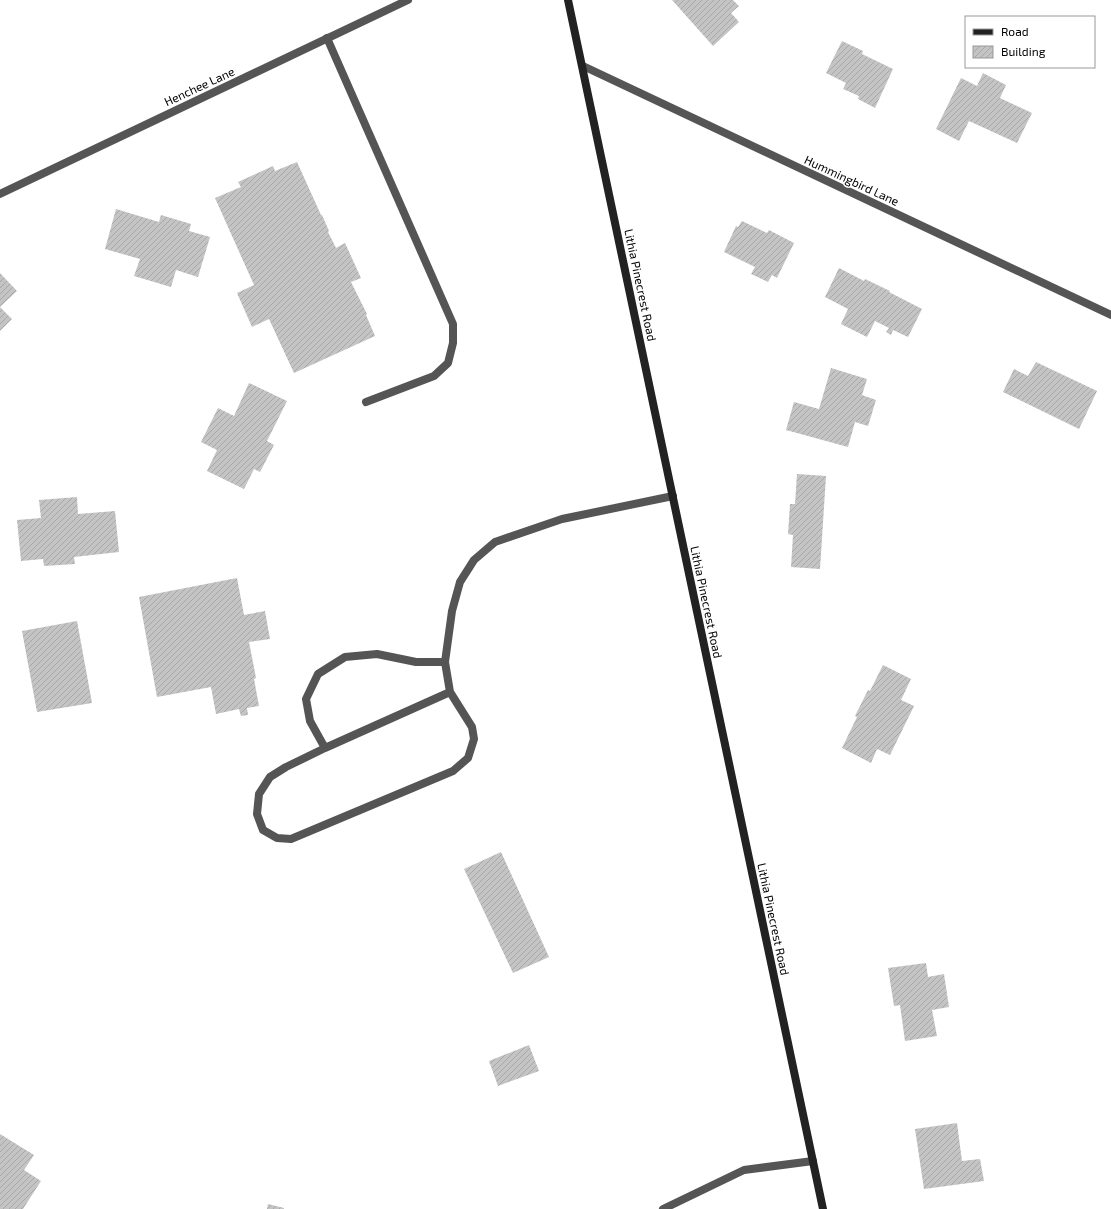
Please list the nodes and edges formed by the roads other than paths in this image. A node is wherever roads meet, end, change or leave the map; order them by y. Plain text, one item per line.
1 (408, 0) edge
2 (568, 0) edge
3 (327, 38) junction
4 (582, 66) junction
5 (0, 194) edge
6 (1111, 315) edge
7 (366, 402) dead end
8 (673, 496) junction
9 (445, 662) junction
10 (450, 692) junction
11 (325, 748) junction
12 (813, 1161) junction
13 (663, 1209) edge
14 (823, 1209) edge

1 - 3 street, Henchee Lane
2 - 4 main road, Lithia Pinecrest Road
3 - 5 street, Henchee Lane
3 - 7 street
4 - 6 street, Hummingbird Lane
4 - 8 main road, Lithia Pinecrest Road
8 - 9 street
8 - 12 main road, Lithia Pinecrest Road
9 - 10 street
9 - 11 street
10 - 11 street
10 - 11 street
12 - 13 street
12 - 14 main road, Lithia Pinecrest Road

